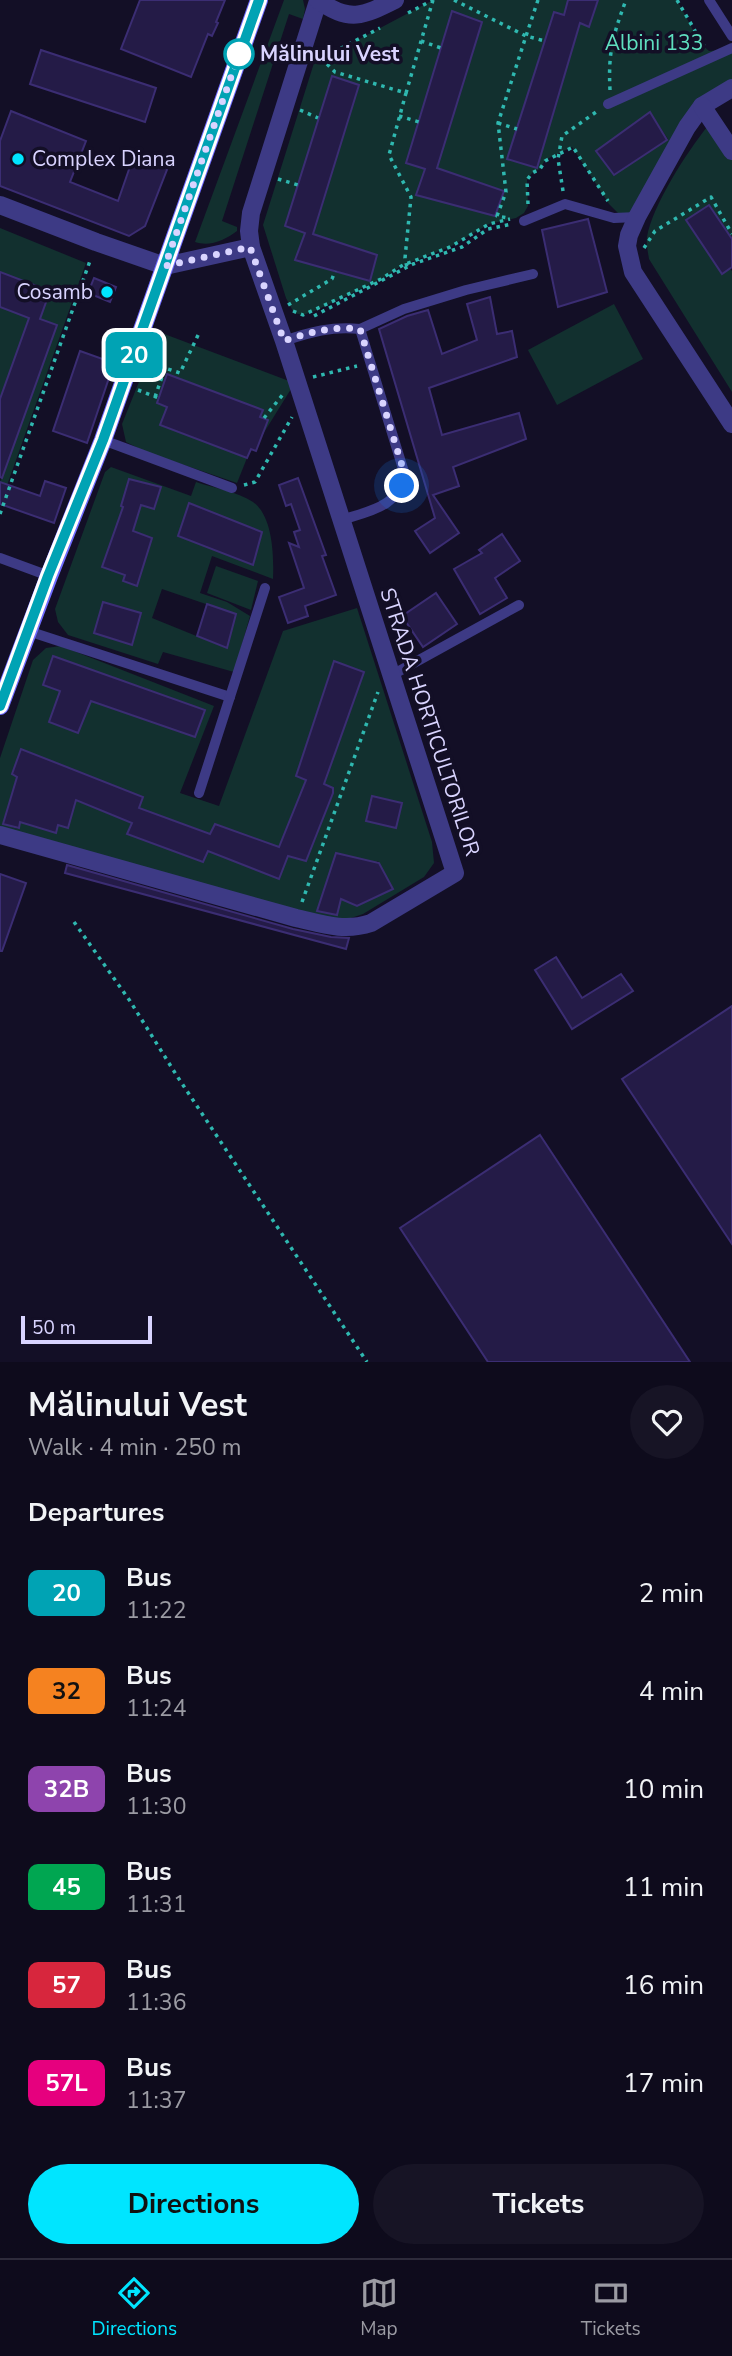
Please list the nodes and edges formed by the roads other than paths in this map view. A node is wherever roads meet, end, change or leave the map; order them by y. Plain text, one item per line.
1 (259, 0) edge
2 (318, 0) edge
3 (709, 0) edge
4 (402, 6) edge
5 (732, 36) edge
6 (731, 48) edge
7 (732, 88) edge
8 (608, 104) road end
9 (702, 106) junction
10 (732, 151) edge
11 (0, 205) edge
12 (637, 217) junction
13 (519, 218) road end
14 (250, 247) junction
15 (165, 266) junction
16 (533, 274) dead end
17 (360, 329) junction
18 (282, 337) junction
19 (732, 424) edge
20 (103, 440) junction
21 (232, 488) road end
22 (341, 520) junction
23 (0, 558) edge
24 (48, 576) junction
25 (265, 589) dead end
26 (519, 605) dead end
27 (28, 631) junction
28 (390, 670) junction
29 (230, 697) junction
30 (0, 706) edge
31 (199, 793) dead end
32 (0, 835) edge

1 - 15 main road
2 - 4 street
2 - 14 street, STRADA HORTICULTORILOR
3 - 5 lane
6 - 8 lane
7 - 9 street
9 - 10 street
9 - 12 street
11 - 15 street
12 - 13 lane
12 - 19 street
14 - 15 street
14 - 18 street, STRADA HORTICULTORILOR
15 - 20 main road
16 - 17 lane
17 - 18 lane
17 - 22 lane
18 - 22 street, STRADA HORTICULTORILOR
20 - 21 lane
20 - 24 main road
22 - 28 street, STRADA HORTICULTORILOR
23 - 24 lane
24 - 27 main road
25 - 29 lane
26 - 28 lane
27 - 29 lane
27 - 30 main road
28 - 32 street, STRADA HORTICULTORILOR
29 - 31 lane

